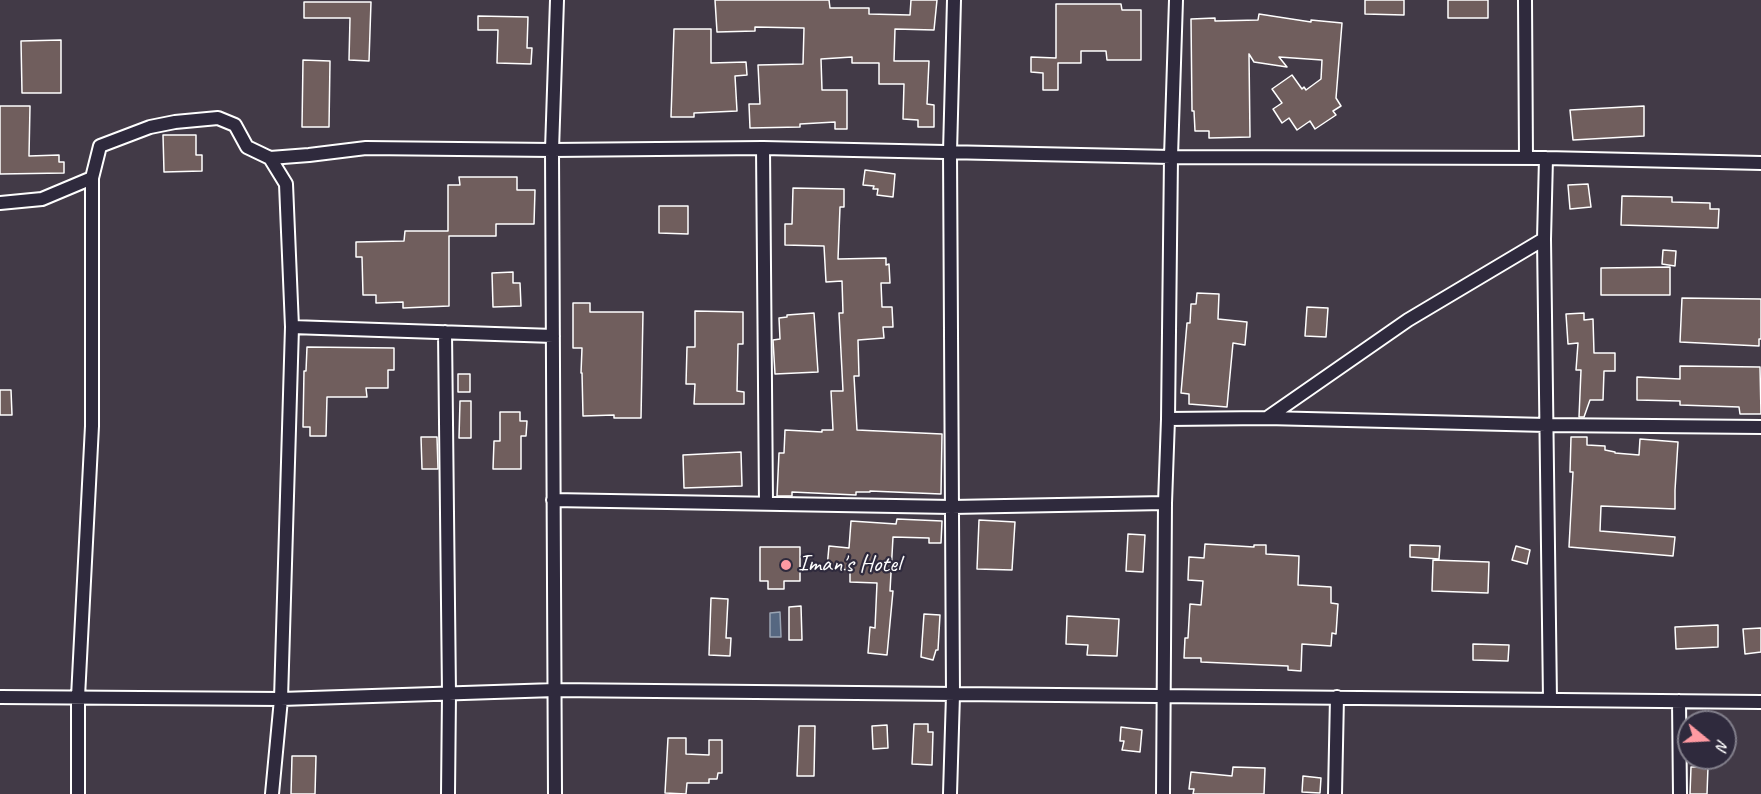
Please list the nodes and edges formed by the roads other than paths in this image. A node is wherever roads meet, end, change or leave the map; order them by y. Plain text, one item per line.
1 (557, 0) edge
2 (954, 0) edge
3 (1176, 0) edge
4 (1525, 0) edge
5 (763, 148) junction
6 (552, 150) junction
7 (950, 152) junction
8 (270, 158) junction
9 (1171, 158) junction
10 (1526, 158) junction
11 (1546, 158) junction
12 (1761, 163) edge
13 (92, 178) junction
14 (0, 203) edge
15 (1544, 239) junction
16 (292, 327) junction
17 (445, 332) junction
18 (553, 336) junction
19 (1267, 418) junction
20 (1168, 419) junction
21 (1546, 425) junction
22 (1761, 427) edge
23 (553, 500) junction
24 (1165, 503) junction
25 (766, 504) junction
26 (952, 507) junction
27 (555, 690) junction
28 (449, 694) junction
29 (953, 695) junction
30 (0, 697) edge
31 (78, 697) junction
32 (1165, 697) junction
33 (1337, 697) junction
34 (281, 699) junction
35 (1550, 700) junction
36 (1679, 701) junction
37 (1761, 702) edge
38 (78, 794) edge
39 (272, 794) edge
40 (448, 794) edge
41 (555, 794) edge
42 (950, 794) edge
43 (1163, 794) edge
44 (1335, 794) edge
45 (1680, 794) edge

1 - 6 street
2 - 7 street
3 - 9 street
4 - 10 street
5 - 6 street
5 - 7 street
5 - 25 street
6 - 8 street
6 - 18 street
7 - 9 street
7 - 26 street
8 - 13 street
8 - 16 street
9 - 10 street
9 - 20 street
10 - 11 street
11 - 12 street
11 - 15 street
13 - 14 street
13 - 31 street
15 - 19 street
15 - 21 street
16 - 17 street
16 - 34 street
17 - 18 street
17 - 28 street
18 - 23 street
19 - 20 street
19 - 21 street
20 - 24 street
21 - 22 street
21 - 35 street
23 - 25 street
23 - 27 street
24 - 26 street
24 - 32 street
25 - 26 street
26 - 29 street
27 - 28 street
27 - 29 street
27 - 41 street
28 - 34 street
28 - 40 street
29 - 32 street
29 - 42 street
30 - 31 street
31 - 34 street
31 - 38 street
32 - 33 street
32 - 43 street
33 - 35 street
33 - 44 street
34 - 39 street
35 - 36 street
36 - 37 street
36 - 45 street

